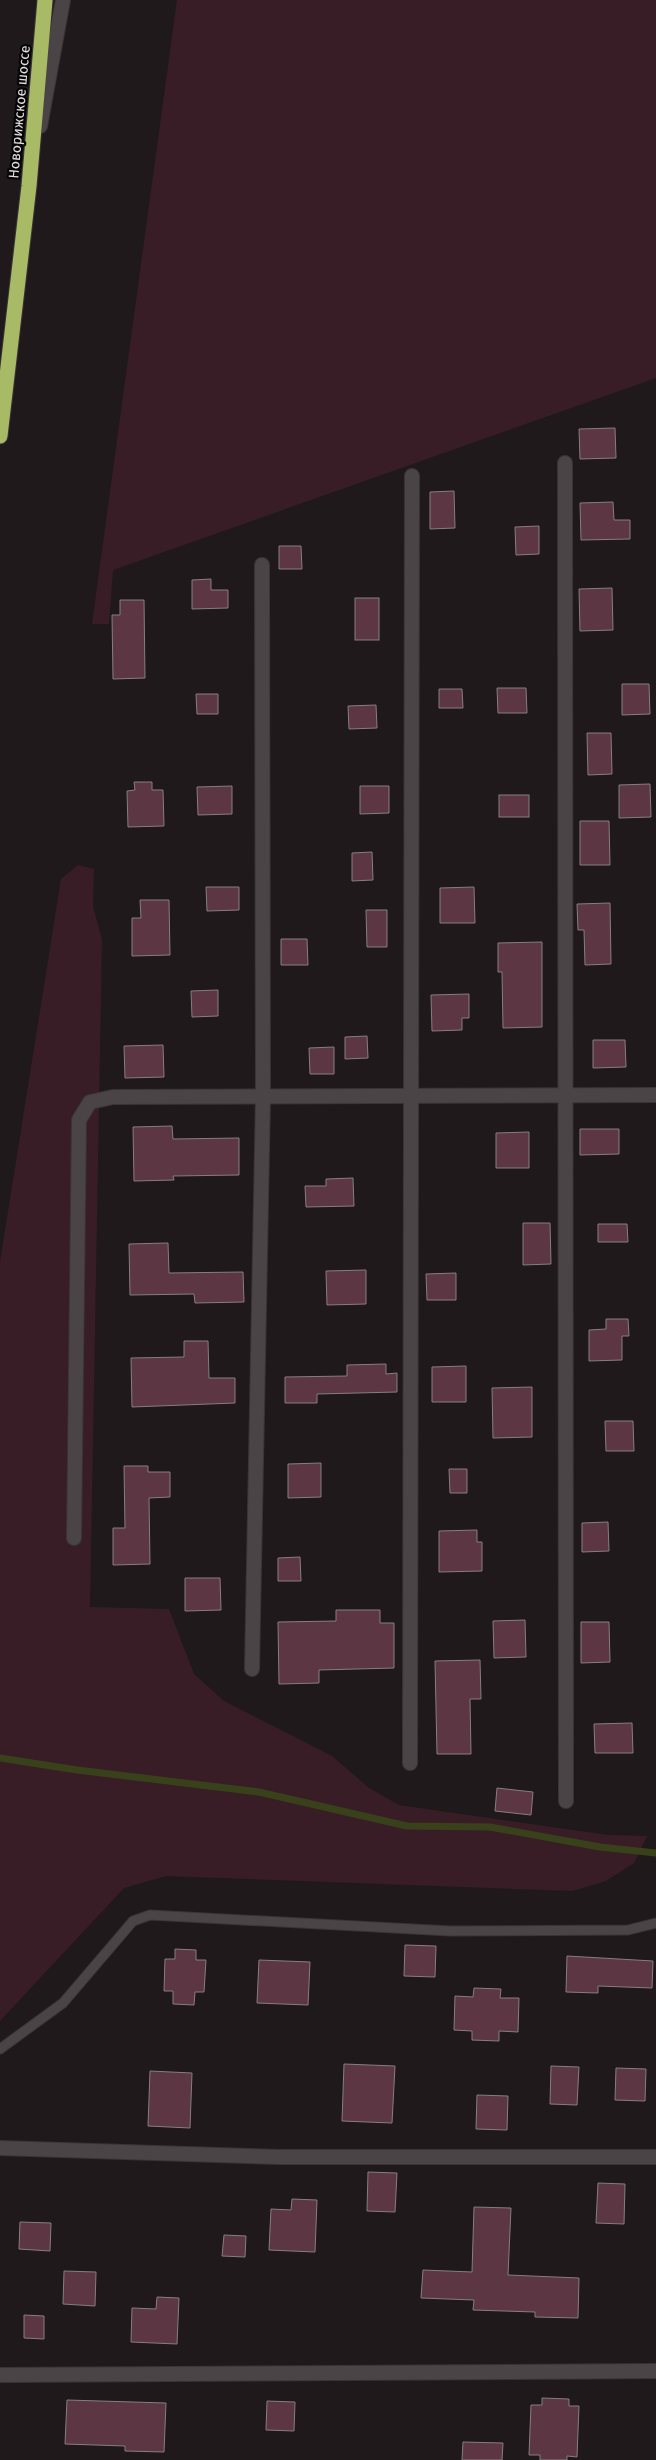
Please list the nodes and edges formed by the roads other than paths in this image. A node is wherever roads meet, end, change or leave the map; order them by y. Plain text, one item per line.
1 (45, 0) edge
2 (63, 0) edge
3 (29, 186) junction
4 (0, 436) edge
5 (565, 463) dead end
6 (412, 476) dead end
7 (262, 565) dead end
8 (411, 1095) junction
9 (565, 1095) junction
10 (656, 1095) edge
11 (263, 1096) junction
12 (74, 1538) dead end
13 (252, 1669) dead end
14 (410, 1763) dead end
15 (566, 1801) dead end
16 (656, 1924) edge
17 (0, 2049) edge
18 (0, 2148) edge
19 (656, 2157) edge
20 (656, 2371) edge
21 (0, 2375) edge

1 - 3 highway, Новорижское шоссе
2 - 3 street
3 - 4 highway, Новорижское шоссе
5 - 9 street
6 - 8 street
7 - 11 street
8 - 9 street
8 - 11 street
8 - 14 street
9 - 10 street
9 - 15 street
11 - 12 street
11 - 13 street
16 - 17 lane
18 - 19 street
20 - 21 street

